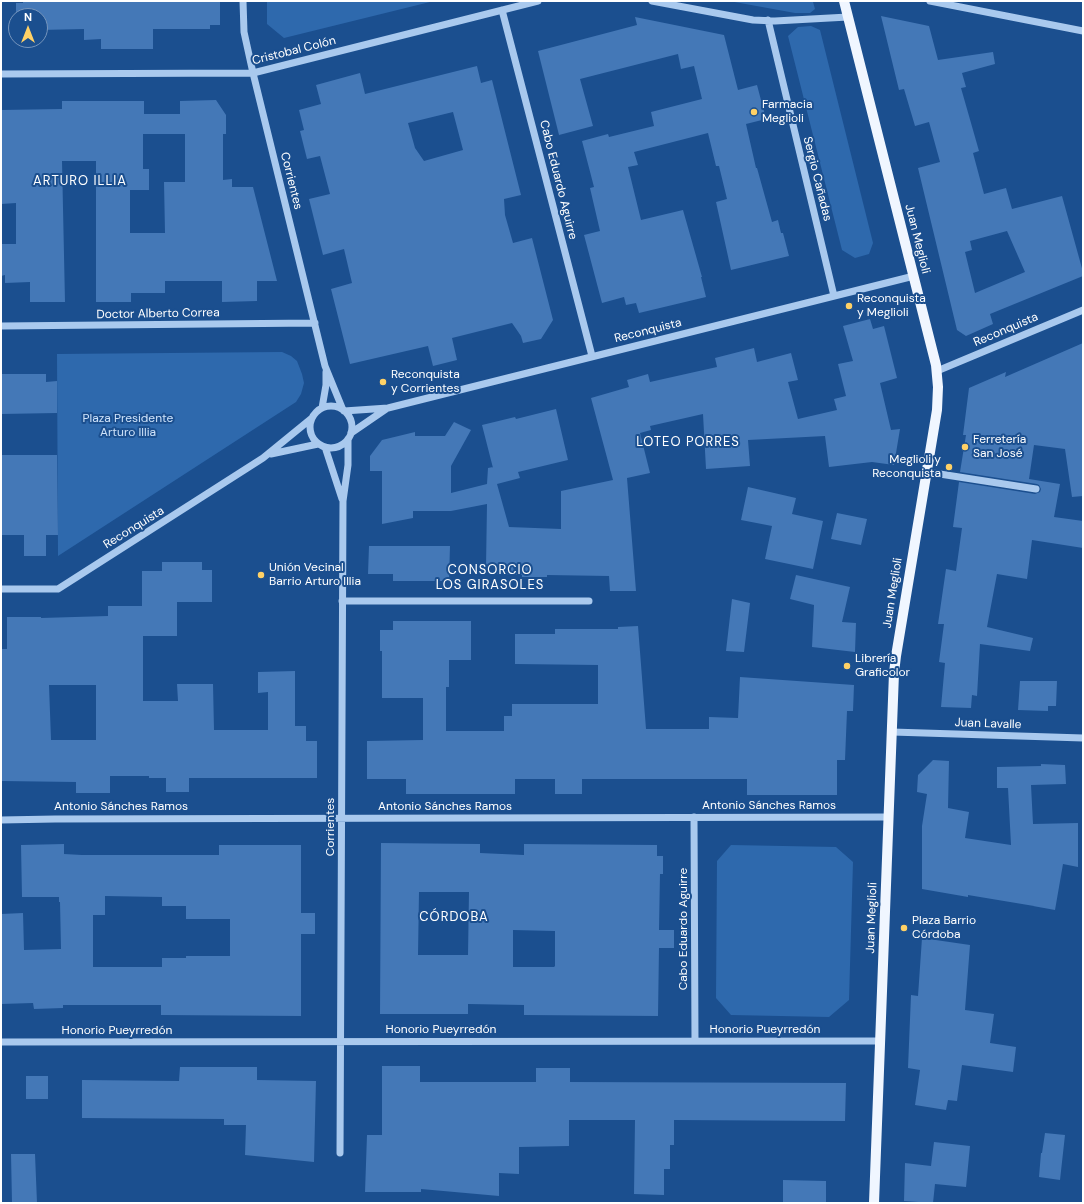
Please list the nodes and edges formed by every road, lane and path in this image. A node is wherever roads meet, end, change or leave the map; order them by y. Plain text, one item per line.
1 (243, 1) edge
2 (538, 1) edge
3 (652, 1) edge
4 (844, 1) edge
5 (930, 1) edge
6 (502, 10) junction
7 (848, 17) junction
8 (768, 20) junction
9 (1083, 31) edge
10 (253, 73) junction
11 (1, 74) edge
12 (914, 276) junction
13 (834, 296) junction
14 (1083, 310) edge
15 (315, 323) junction
16 (1, 326) edge
17 (592, 356) junction
18 (325, 366) junction
19 (937, 371) junction
20 (322, 408) junction
21 (388, 408) junction
22 (343, 411) junction
23 (312, 418) junction
24 (349, 436) junction
25 (318, 444) junction
26 (325, 447) junction
27 (269, 454) junction
28 (927, 472) junction
29 (1036, 489) dead end
30 (343, 501) junction
31 (1, 589) edge
32 (342, 601) junction
33 (589, 601) dead end
34 (892, 732) junction
35 (1083, 738) edge
36 (694, 817) junction
37 (888, 817) junction
38 (342, 818) junction
39 (1, 820) edge
40 (341, 1041) junction
41 (695, 1041) junction
42 (880, 1041) junction
43 (1, 1042) edge
44 (340, 1153) dead end
45 (874, 1203) edge

1 - 10 street, Corrientes
2 - 6 street, Cristobal Colón
3 - 8 street
4 - 7 main road, Juan Meglioli
5 - 9 street
6 - 10 street, Cristobal Colón
6 - 17 street, Cabo Eduardo Aguirre
7 - 8 street
7 - 12 main road, Juan Meglioli
8 - 13 street, Sergio Cañadas
10 - 11 street, Cristobal Colón
10 - 15 street, Corrientes
12 - 13 street, Reconquista
12 - 19 main road, Juan Meglioli
13 - 17 street, Reconquista
14 - 19 street, Reconquista
15 - 16 street, Doctor Alberto Correa
15 - 18 street, Corrientes
17 - 21 street, Reconquista
18 - 20 street, Corrientes
18 - 22 street, Corrientes
19 - 28 main road, Juan Meglioli
20 - 22 street
20 - 23 street
21 - 22 street, Reconquista
21 - 24 street, Reconquista
22 - 24 street
23 - 25 street
23 - 27 street, Reconquista
24 - 26 street
24 - 30 street, Corrientes
25 - 26 street
25 - 27 street, Reconquista
26 - 30 street, Corrientes
27 - 31 street, Reconquista
28 - 29 street
28 - 34 main road, Juan Meglioli
30 - 32 street, Corrientes
32 - 33 street
32 - 38 street, Corrientes
34 - 35 street, Juan Lavalle
34 - 37 main road, Juan Meglioli
36 - 37 street, Antonio Sánches Ramos
36 - 38 street, Antonio Sánches Ramos
36 - 41 street, Cabo Eduardo Aguirre
37 - 42 main road, Juan Meglioli
38 - 39 street, Antonio Sánches Ramos
38 - 40 street, Corrientes
40 - 41 street, Honorio Pueyrredón
40 - 43 street, Honorio Pueyrredón
40 - 44 street, Corrientes
41 - 42 street, Honorio Pueyrredón
42 - 45 main road, Juan Meglioli

